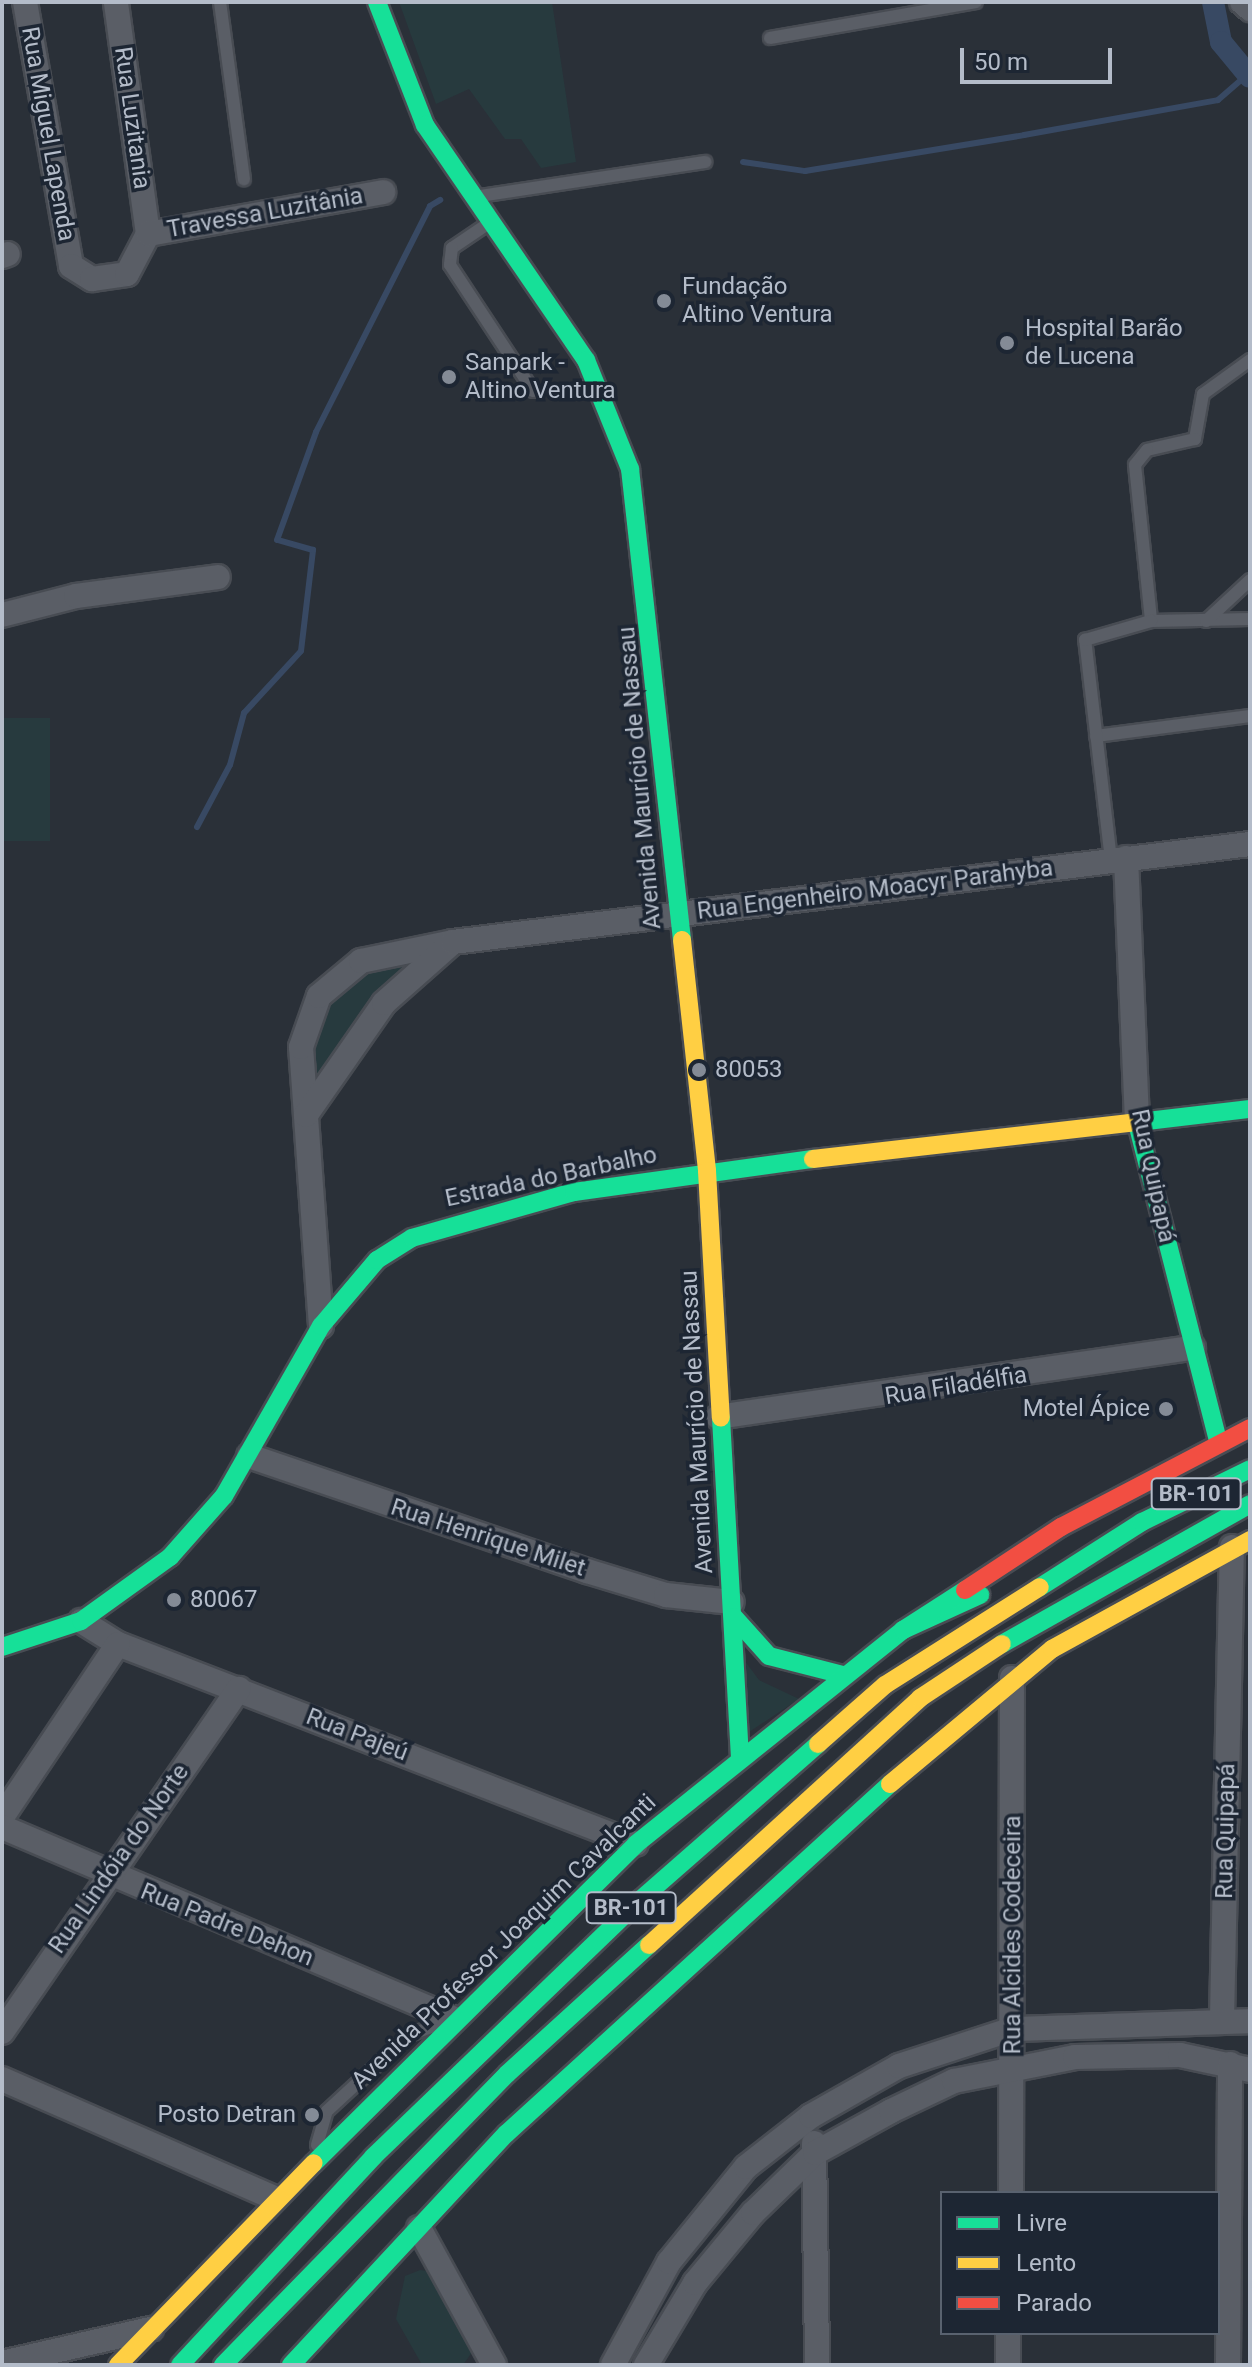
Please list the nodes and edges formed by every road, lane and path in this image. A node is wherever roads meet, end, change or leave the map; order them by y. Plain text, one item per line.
1 (25, 2) edge
2 (116, 2) edge
3 (220, 2) edge
4 (377, 2) edge
5 (976, 2) edge
6 (1242, 2) edge
7 (1250, 9) edge
8 (770, 38) dead end
9 (705, 162) dead end
10 (244, 179) dead end
11 (383, 192) dead end
12 (476, 197) junction
13 (493, 220) junction
14 (148, 234) junction
15 (1250, 360) edge
16 (533, 391) dead end
17 (218, 577) dead end
18 (1250, 580) edge
19 (2, 615) edge
20 (1250, 619) edge
21 (1151, 621) junction
22 (1206, 621) junction
23 (1250, 716) edge
24 (1096, 736) junction
25 (1250, 844) edge
26 (1119, 859) junction
27 (676, 915) junction
28 (453, 942) junction
29 (1250, 1109) edge
30 (306, 1115) junction
31 (1137, 1123) junction
32 (707, 1171) junction
33 (321, 1326) junction
34 (1193, 1348) junction
35 (718, 1417) junction
36 (1250, 1428) edge
37 (1218, 1441) junction
38 (249, 1456) junction
39 (1250, 1469) edge
40 (1250, 1504) edge
41 (1142, 1522) junction
42 (1241, 1544) edge
43 (1144, 1560) junction
44 (733, 1610) junction
45 (81, 1621) junction
46 (903, 1630) junction
47 (118, 1644) junction
48 (2, 1647) edge
49 (1052, 1649) junction
50 (843, 1675) junction
51 (1012, 1678) junction
52 (239, 1689) junction
53 (740, 1757) junction
54 (2, 1817) edge
55 (2, 1827) edge
56 (636, 1844) junction
57 (105, 1875) junction
58 (1222, 2019) junction
59 (453, 2020) junction
60 (1250, 2021) edge
61 (1013, 2029) junction
62 (2, 2032) edge
63 (1013, 2065) junction
64 (1240, 2067) edge
65 (2, 2079) edge
66 (811, 2116) junction
67 (815, 2153) junction
68 (1011, 2191) edge
69 (274, 2198) junction
70 (419, 2228) junction
71 (151, 2329) junction
72 (1008, 2335) edge
73 (2, 2363) edge
74 (118, 2365) edge
75 (180, 2365) edge
76 (223, 2365) edge
77 (291, 2365) edge
78 (494, 2365) edge
79 (613, 2365) edge
80 (646, 2365) edge
81 (817, 2365) edge
82 (1008, 2365) edge
83 (1228, 2365) edge

1 - 14 street, Rua Miguel Lapenda
2 - 14 street, Rua Luzitania
3 - 10 lane
4 - 12 main road, Avenida Maurício de Nassau
5 - 8 lane
6 - 7 street
9 - 12 lane
11 - 14 street, Travessa Luzitânia
12 - 13 main road, Avenida Maurício de Nassau
13 - 16 lane
13 - 27 main road, Avenida Maurício de Nassau
15 - 21 lane
17 - 19 street
18 - 22 lane
20 - 22 lane
21 - 22 lane
21 - 24 lane
23 - 24 lane
24 - 26 lane
25 - 26 street, Rua Engenheiro Moacyr Parahyba
26 - 27 street, Rua Engenheiro Moacyr Parahyba
26 - 31 street, Rua Quipapá
27 - 28 street, Rua Engenheiro Moacyr Parahyba
27 - 32 main road, Avenida Maurício de Nassau
28 - 30 street
28 - 30 street, Rua Engenheiro Moacyr Parahyba
29 - 31 main road, Estrada do Barbalho
30 - 33 street, Rua Engenheiro Moacyr Parahyba
31 - 32 main road, Estrada do Barbalho
31 - 34 main road, Rua Quipapá
32 - 33 main road, Estrada do Barbalho
32 - 35 main road, Avenida Maurício de Nassau
33 - 38 main road, Estrada do Barbalho
34 - 35 street, Rua Filadélfia
34 - 37 main road, Rua Quipapá
35 - 44 main road, Avenida Maurício de Nassau
36 - 37 main road, Avenida Professor Joaquim Cavalcanti
37 - 46 main road, Avenida Professor Joaquim Cavalcanti
38 - 44 street, Rua Henrique Milet
38 - 45 main road, Estrada do Barbalho
39 - 41 main road, BR-101
40 - 43 main road, BR-101
41 - 46 main road
41 - 75 main road, BR-101
42 - 49 main road
42 - 58 street, Rua Quipapá
43 - 49 main road
43 - 76 main road, BR-101
44 - 50 main road
44 - 53 main road, Avenida Maurício de Nassau
45 - 47 street, Rua Pajeú
45 - 48 main road, Estrada do Barbalho
46 - 50 main road, Avenida Professor Joaquim Cavalcanti
47 - 52 street, Rua Pajeú
47 - 54 street
49 - 51 main road
50 - 53 main road, Avenida Professor Joaquim Cavalcanti
51 - 61 street, Rua Alcides Codeceira
51 - 70 main road
52 - 56 street, Rua Pajeú
52 - 57 street, Rua Lindóia do Norte
53 - 56 main road, Avenida Professor Joaquim Cavalcanti
55 - 57 street, Rua Padre Dehon
56 - 59 main road, Avenida Professor Joaquim Cavalcanti
57 - 59 street, Rua Padre Dehon
57 - 62 street, Rua Lindóia do Norte
58 - 60 street
58 - 61 street
59 - 69 main road, Avenida Professor Joaquim Cavalcanti
61 - 63 street, Rua Alcides Codeceira
61 - 66 street
63 - 64 street
63 - 67 street
63 - 68 street, Rua Alcides Codeceira
64 - 83 street
65 - 69 street
66 - 67 street
66 - 79 street
67 - 80 street
67 - 81 street
69 - 71 main road, Avenida Professor Joaquim Cavalcanti
70 - 77 main road
70 - 78 street
71 - 73 street
71 - 74 main road, Avenida Professor Joaquim Cavalcanti
72 - 82 street

